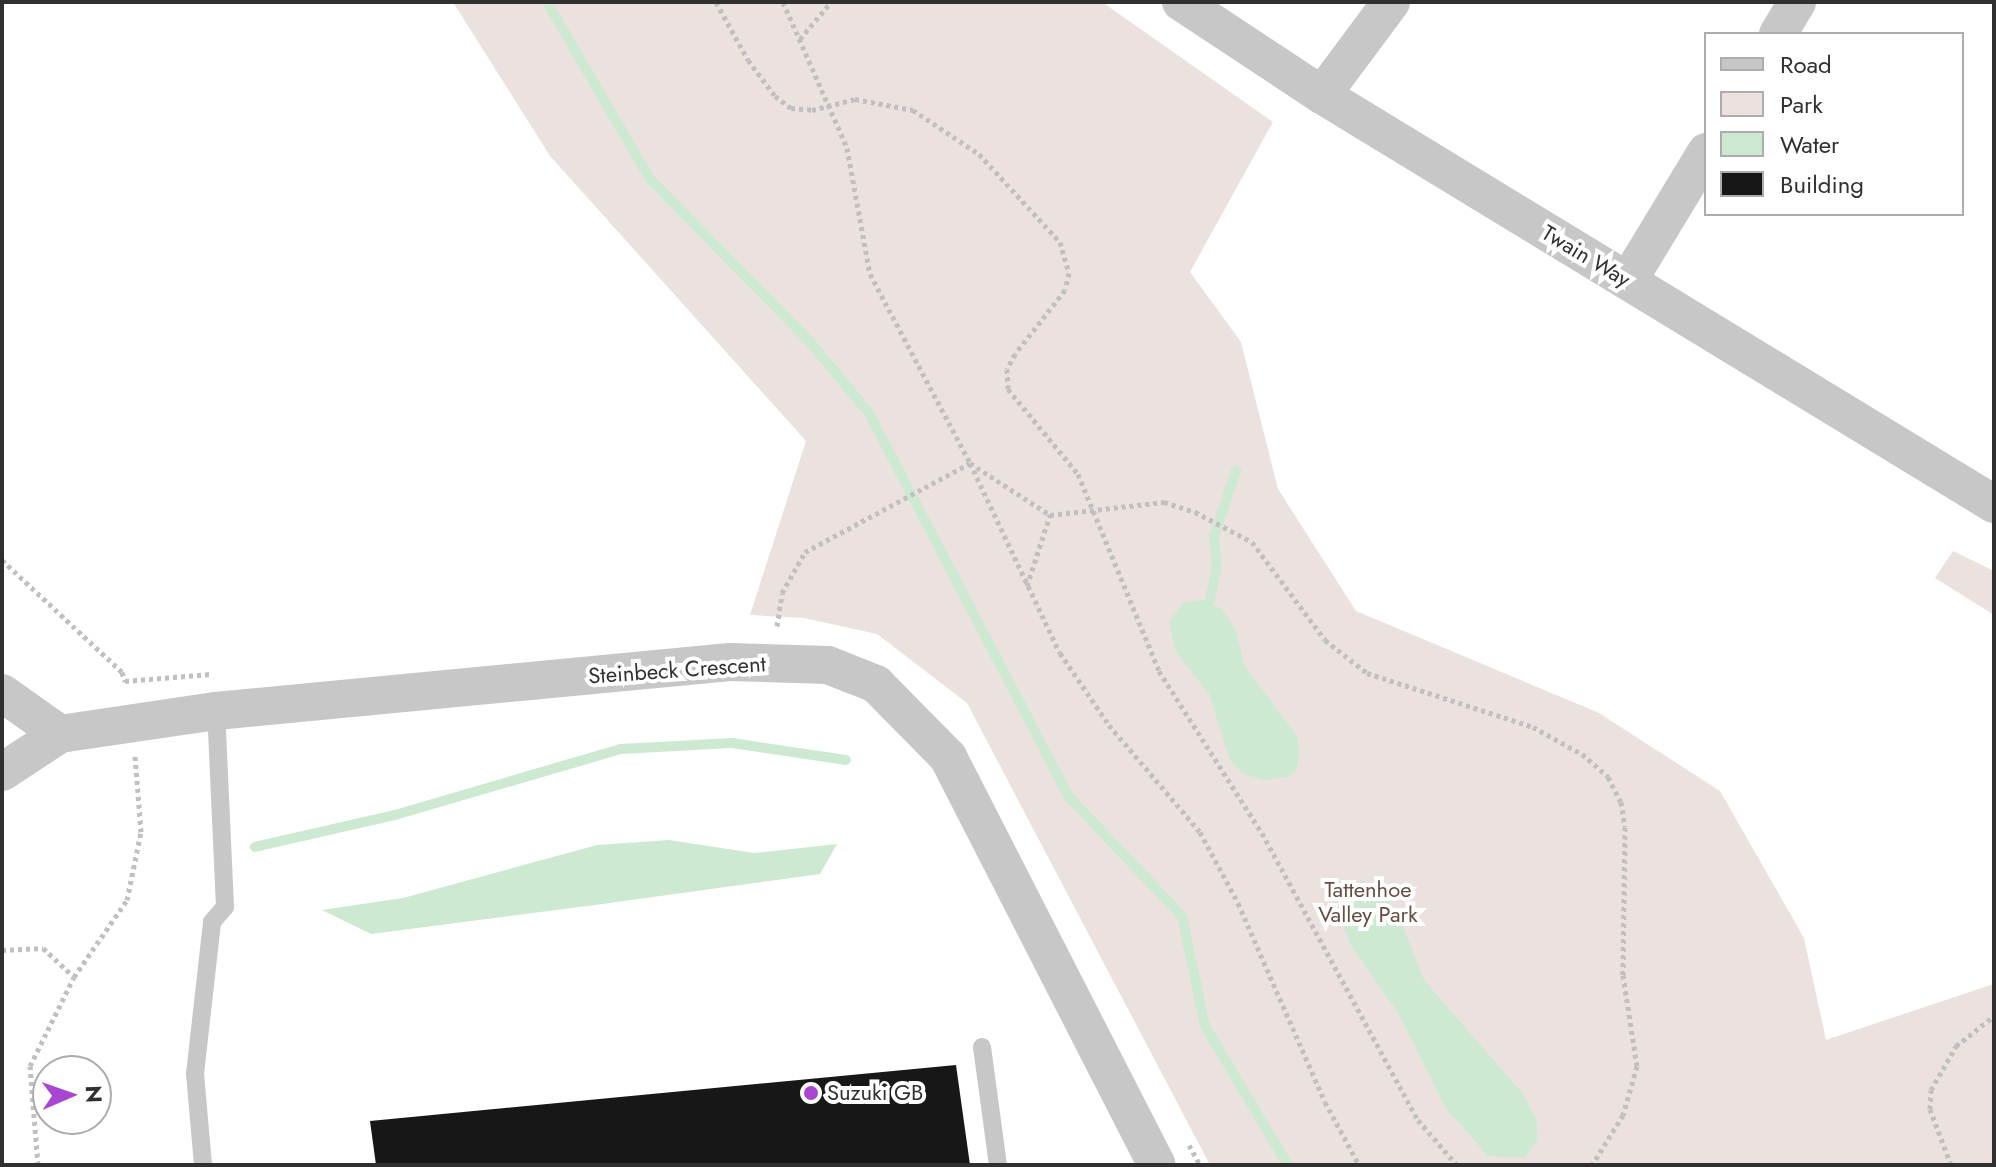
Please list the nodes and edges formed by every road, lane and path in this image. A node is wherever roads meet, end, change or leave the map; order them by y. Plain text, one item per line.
1 (716, 2) edge
2 (783, 2) edge
3 (831, 2) edge
4 (1181, 2) edge
5 (1391, 2) edge
6 (1797, 2) edge
7 (1779, 32) edge
8 (800, 39) junction
9 (1322, 95) junction
10 (832, 105) junction
11 (1704, 155) edge
12 (1628, 281) junction
13 (970, 463) junction
14 (1994, 504) edge
15 (1096, 510) junction
16 (1050, 515) junction
17 (2, 560) edge
18 (1027, 587) junction
19 (791, 627) dead end
20 (217, 673) dead end
21 (125, 681) junction
22 (2, 693) edge
23 (216, 711) junction
24 (134, 723) junction
25 (60, 734) junction
26 (2, 772) edge
27 (2, 950) edge
28 (74, 977) junction
29 (1994, 1016) edge
30 (982, 1047) dead end
31 (1185, 1138) dead end
32 (38, 1165) edge
33 (203, 1165) edge
34 (998, 1165) edge
35 (1157, 1165) edge
36 (1200, 1165) edge
37 (1359, 1165) edge
38 (1457, 1165) edge
39 (1592, 1165) edge
40 (1951, 1165) edge

1 - 10 path
2 - 8 path
3 - 8 path
4 - 9 street, Twain Way
5 - 9 street
6 - 7 street
8 - 10 path
9 - 12 street, Twain Way
10 - 13 path
10 - 15 path
11 - 12 street
12 - 14 street, Twain Way
13 - 16 path
13 - 18 path
13 - 19 path
15 - 16 path
15 - 38 path
15 - 39 path
16 - 18 path
17 - 21 path
18 - 37 path
20 - 21 path
21 - 24 path
22 - 25 street
23 - 24 street, Steinbeck Crescent
23 - 33 lane
23 - 35 street, Steinbeck Crescent
24 - 25 street, Steinbeck Crescent
24 - 28 path
25 - 26 street, Steinbeck Crescent
27 - 28 path
28 - 32 path
29 - 40 path
30 - 34 lane
31 - 36 path

